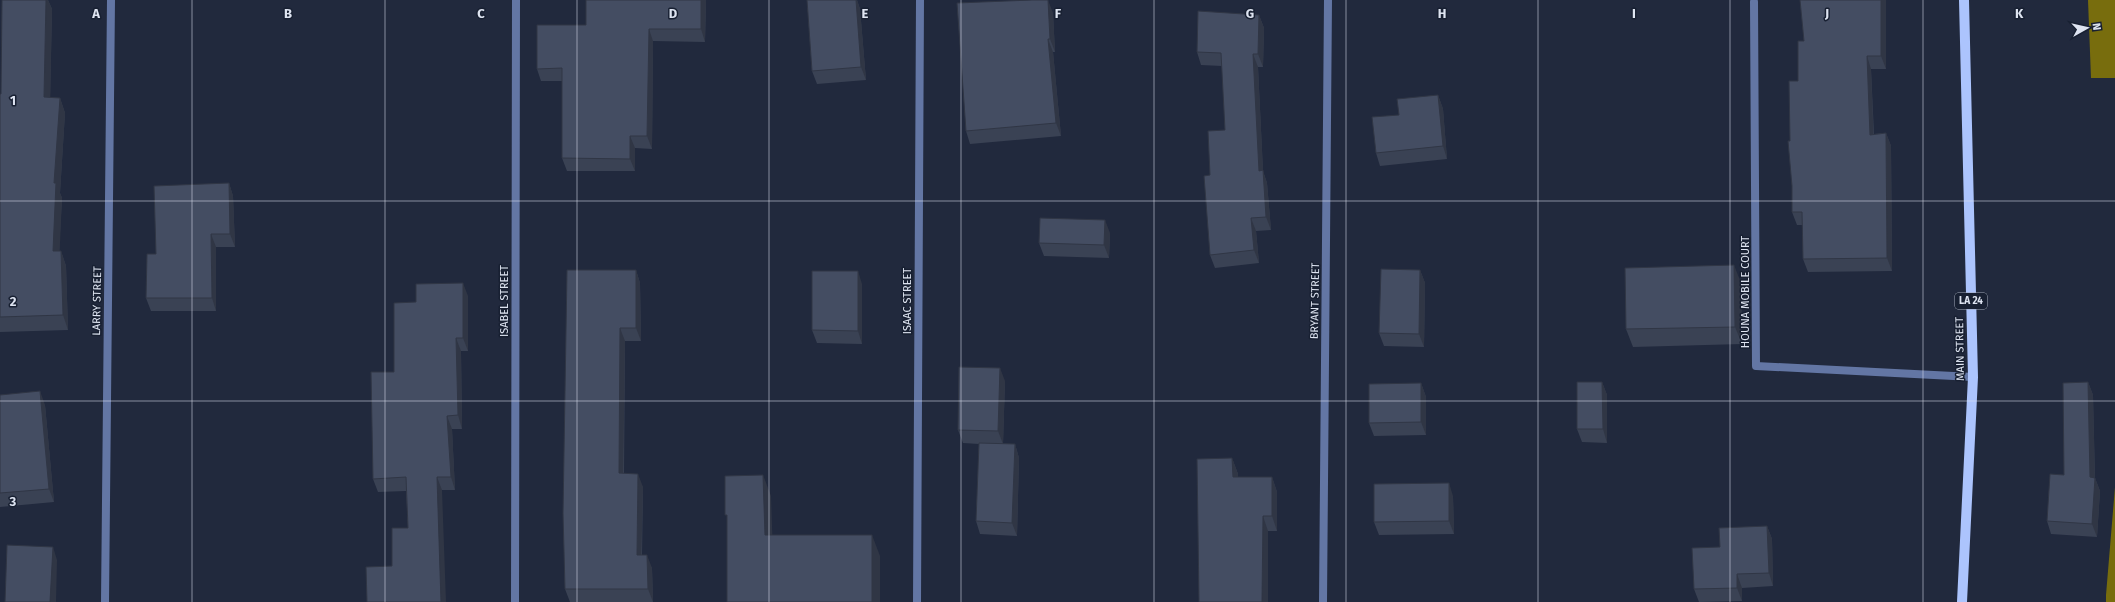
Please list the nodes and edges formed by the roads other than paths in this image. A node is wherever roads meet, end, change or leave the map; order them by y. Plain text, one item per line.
1 (111, 0) edge
2 (516, 0) edge
3 (920, 0) edge
4 (1328, 0) edge
5 (1964, 0) edge
6 (1754, 2) dead end
7 (1973, 377) junction
8 (105, 602) edge
9 (515, 602) edge
10 (917, 602) edge
11 (1323, 602) edge
12 (1962, 602) edge

1 - 8 street, LARRY STREET
2 - 9 street, ISABEL STREET
3 - 10 street, ISAAC STREET
4 - 11 street, BRYANT STREET
5 - 7 main road, MAIN STREET / LA 24
6 - 7 street, HOUNA MOBILE COURT
7 - 12 main road, MAIN STREET / LA 24

